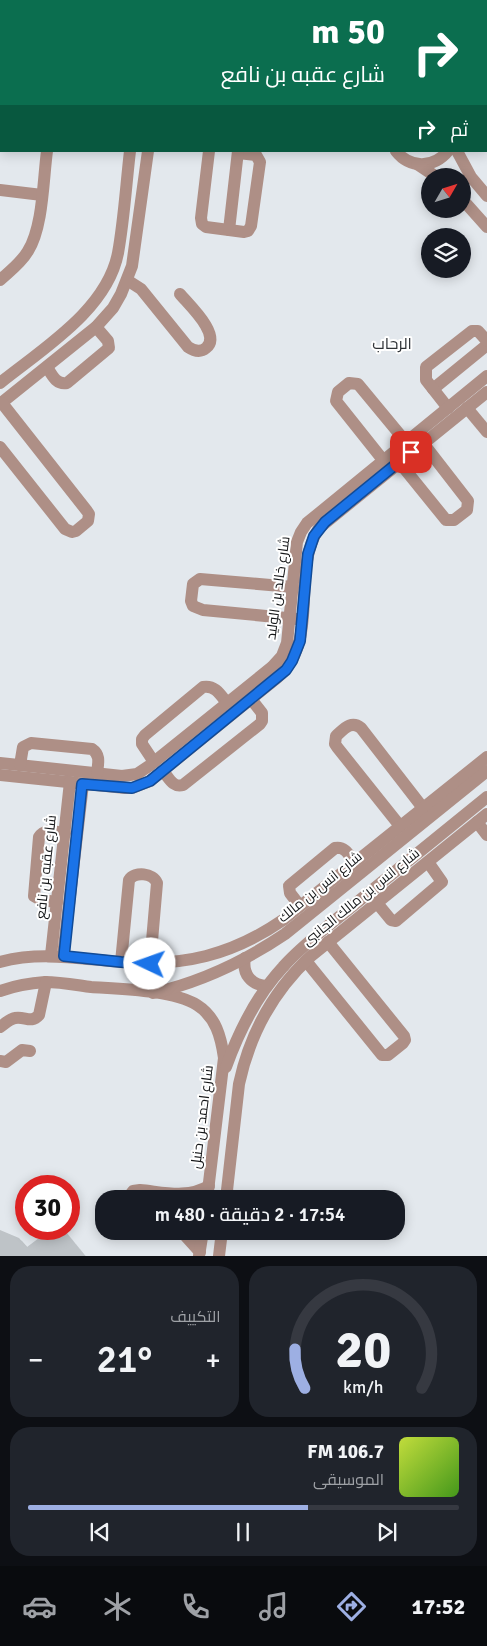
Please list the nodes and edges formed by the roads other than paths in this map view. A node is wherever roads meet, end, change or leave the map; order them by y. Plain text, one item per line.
1 (47, 152) edge
2 (130, 152) edge
3 (148, 152) edge
4 (209, 152) edge
5 (238, 152) edge
6 (447, 152) edge
7 (458, 152) edge
8 (395, 153) edge
9 (416, 164) junction
10 (422, 168) edge
11 (0, 190) edge
12 (42, 195) junction
13 (487, 196) edge
14 (471, 209) edge
15 (487, 227) edge
16 (229, 230) junction
17 (2, 274) edge
18 (127, 280) junction
19 (180, 294) dead end
20 (96, 327) junction
21 (487, 341) edge
22 (487, 345) edge
23 (47, 367) junction
24 (487, 376) edge
25 (0, 383) edge
26 (432, 389) junction
27 (487, 392) edge
28 (1, 404) edge
29 (448, 408) junction
30 (467, 408) junction
31 (485, 426) edge
32 (434, 427) junction
33 (406, 442) junction
34 (423, 443) junction
35 (0, 447) edge
36 (384, 460) junction
37 (399, 462) junction
38 (293, 588) junction
39 (296, 618) junction
40 (251, 699) junction
41 (227, 703) junction
42 (206, 728) junction
43 (487, 757) edge
44 (0, 763) edge
45 (20, 765) junction
46 (159, 767) junction
47 (487, 772) edge
48 (97, 773) junction
49 (0, 775) edge
50 (76, 783) junction
51 (487, 797) edge
52 (423, 808) junction
53 (482, 818) edge
54 (400, 826) junction
55 (65, 833) junction
56 (487, 835) edge
57 (428, 862) junction
58 (355, 863) junction
59 (57, 902) junction
60 (377, 903) junction
61 (300, 906) junction
62 (328, 942) junction
63 (57, 956) junction
64 (245, 958) junction
65 (306, 961) junction
66 (0, 962) edge
67 (121, 962) junction
68 (150, 964) junction
69 (46, 982) junction
70 (267, 986) junction
71 (0, 991) edge
72 (153, 993) junction
73 (0, 1027) edge
74 (30, 1051) dead end
75 (0, 1061) edge
76 (223, 1074) junction
77 (208, 1190) edge
78 (227, 1190) edge
79 (188, 1240) edge
80 (202, 1240) edge
81 (221, 1240) edge
82 (200, 1254) edge
83 (219, 1256) edge

1 - 12 street
2 - 25 street
3 - 18 street
4 - 16 street
5 - 16 street
5 - 16 street
6 - 9 street
7 - 13 street
8 - 9 street
9 - 10 street
11 - 12 street
12 - 17 street
14 - 15 street
18 - 19 street
18 - 20 street
20 - 23 street
20 - 23 street
21 - 26 street
22 - 26 street
23 - 28 street
24 - 29 street, شارع خالد بن الوليد
26 - 29 street
27 - 30 street, شارع خالد بن الوليد
28 - 35 street
29 - 32 street, شارع خالد بن الوليد
30 - 31 street
30 - 32 street, شارع خالد بن الوليد
32 - 33 street, شارع خالد بن الوليد
32 - 34 street, شارع خالد بن الوليد
33 - 36 street, شارع خالد بن الوليد
33 - 36 street
34 - 37 street, شارع خالد بن الوليد
34 - 37 street
36 - 38 street, شارع خالد بن الوليد
37 - 39 street, شارع خالد بن الوليد
38 - 39 street, شارع خالد بن الوليد
38 - 39 street
39 - 40 street, شارع خالد بن الوليد
39 - 41 street, شارع خالد بن الوليد
40 - 42 street, شارع خالد بن الوليد
40 - 46 street
41 - 42 street, شارع خالد بن الوليد
41 - 46 street
42 - 46 street, شارع خالد بن الوليد
43 - 52 street
44 - 45 street, شارع خالد بن الوليد
45 - 48 street, شارع خالد بن الوليد
45 - 48 street
46 - 48 street, شارع خالد بن الوليد
46 - 50 street, شارع خالد بن الوليد
47 - 64 street, شارع انس بن مالك
49 - 50 street, شارع خالد بن الوليد
50 - 55 street, شارع عقبه بن نافع
50 - 63 street, شارع عقبه بن نافع
51 - 70 street
52 - 54 street
52 - 54 street
53 - 56 street
53 - 57 street, شارع انس بن مالك الجانبى
54 - 58 street
55 - 59 street, شارع عقبه بن نافع
55 - 59 street
57 - 60 street, شارع انس بن مالك الجانبى
57 - 60 street
58 - 61 street
58 - 61 street
59 - 63 street, شارع عقبه بن نافع
60 - 62 street, شارع انس بن مالك الجانبى
61 - 68 street
62 - 65 street, شارع انس بن مالك الجانبى
62 - 65 street
63 - 66 street
63 - 67 street
64 - 70 street
64 - 72 street, شارع انس بن مالك
65 - 78 street, شارع انس بن مالك الجانبى
67 - 68 street
67 - 68 street
69 - 71 street
69 - 72 street
69 - 73 street
70 - 76 street
72 - 76 street, شارع احمد بن حنبل
74 - 75 street
76 - 77 street, شارع احمد بن حنبل
79 - 82 street
80 - 82 street
81 - 83 street

